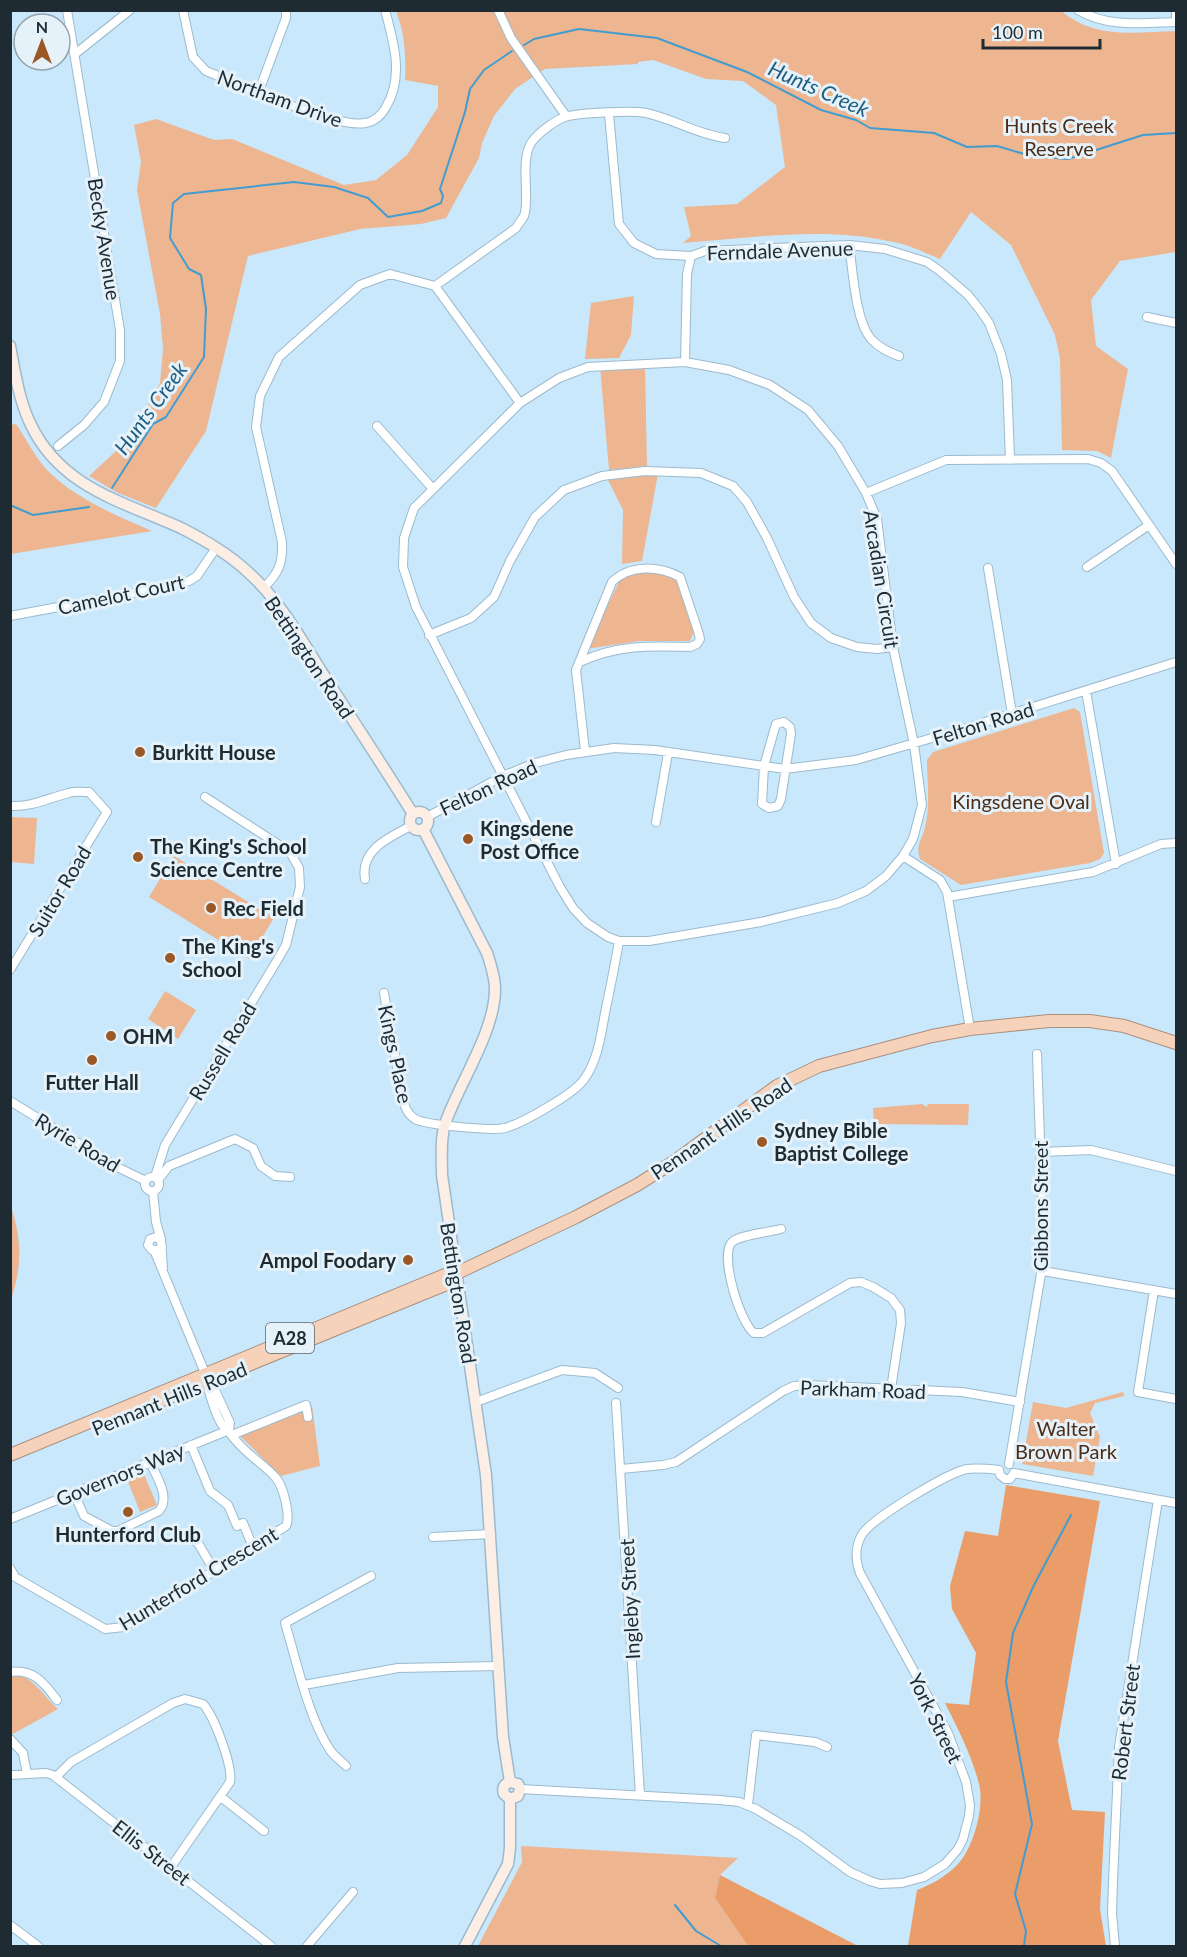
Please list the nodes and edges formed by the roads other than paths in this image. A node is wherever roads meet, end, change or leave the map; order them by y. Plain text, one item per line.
1 (67, 10) edge
2 (130, 10) edge
3 (183, 10) edge
4 (286, 10) edge
5 (385, 10) edge
6 (498, 10) edge
7 (1078, 10) edge
8 (1176, 10) edge
9 (1176, 22) edge
10 (75, 54) junction
11 (259, 91) junction
12 (609, 114) junction
13 (566, 116) junction
14 (725, 138) dead end
15 (849, 245) junction
16 (691, 256) junction
17 (435, 286) junction
18 (1147, 317) dead end
19 (1176, 323) edge
20 (10, 346) edge
21 (899, 356) dead end
22 (685, 362) junction
23 (12, 363) edge
24 (520, 403) junction
25 (377, 426) dead end
26 (58, 446) dead end
27 (1010, 460) junction
28 (433, 489) junction
29 (866, 493) junction
30 (1149, 525) junction
31 (216, 548) junction
32 (1176, 564) edge
33 (1087, 567) dead end
34 (988, 568) dead end
35 (263, 588) junction
36 (10, 616) edge
37 (429, 635) junction
38 (893, 647) junction
39 (580, 662) junction
40 (1176, 662) edge
41 (1086, 691) junction
42 (1012, 714) junction
43 (914, 744) junction
44 (585, 751) junction
45 (668, 753) junction
46 (764, 766) junction
47 (786, 769) junction
48 (503, 776) junction
49 (205, 797) dead end
50 (10, 806) edge
51 (413, 814) junction
52 (426, 817) junction
53 (656, 822) dead end
54 (411, 826) junction
55 (423, 829) junction
56 (1176, 843) edge
57 (903, 856) junction
58 (1116, 864) junction
59 (365, 879) dead end
60 (948, 897) junction
61 (620, 941) junction
62 (10, 970) edge
63 (384, 993) dead end
64 (970, 1029) junction
65 (1176, 1043) edge
66 (1037, 1054) dead end
67 (10, 1101) edge
68 (444, 1126) junction
69 (1041, 1152) junction
70 (1176, 1171) edge
71 (290, 1177) dead end
72 (157, 1179) junction
73 (146, 1180) junction
74 (153, 1191) junction
75 (781, 1230) dead end
76 (1043, 1271) junction
77 (457, 1273) junction
78 (1154, 1290) junction
79 (1176, 1294) edge
80 (207, 1380) junction
81 (618, 1388) dead end
82 (891, 1389) junction
83 (1176, 1399) edge
84 (476, 1402) junction
85 (1020, 1402) junction
86 (616, 1403) dead end
87 (308, 1417) dead end
88 (231, 1432) junction
89 (191, 1445) junction
90 (10, 1455) edge
91 (150, 1462) junction
92 (10, 1463) edge
93 (1009, 1464) junction
94 (621, 1469) junction
95 (999, 1470) junction
96 (1014, 1473) junction
97 (74, 1493) junction
98 (1158, 1500) junction
99 (1176, 1503) edge
100 (10, 1519) edge
101 (491, 1534) junction
102 (433, 1537) dead end
103 (190, 1539) dead end
104 (254, 1547) junction
105 (10, 1568) edge
106 (215, 1572) junction
107 (371, 1576) dead end
108 (499, 1666) junction
109 (10, 1672) edge
110 (304, 1685) junction
111 (57, 1700) dead end
112 (10, 1739) edge
113 (827, 1747) dead end
114 (346, 1766) dead end
115 (27, 1774) junction
116 (10, 1775) edge
117 (56, 1777) junction
118 (510, 1782) junction
119 (520, 1789) junction
120 (640, 1795) junction
121 (220, 1797) junction
122 (510, 1799) junction
123 (748, 1805) junction
124 (264, 1831) dead end
125 (171, 1867) junction
126 (353, 1892) dead end
127 (10, 1925) edge
128 (38, 1947) edge
129 (271, 1947) edge
130 (307, 1947) edge
131 (465, 1947) edge
132 (1114, 1947) edge

1 - 10 street, Becky Avenue
2 - 10 street
3 - 11 street, Northam Drive
4 - 11 street
5 - 11 street, Northam Drive
6 - 13 street
7 - 9 street
8 - 9 street
10 - 26 street, Becky Avenue
12 - 13 street
12 - 14 street
12 - 16 street
13 - 17 street
15 - 16 street, Ferndale Avenue
15 - 21 street
15 - 27 street, Ferndale Avenue
16 - 22 street, Ferndale Avenue
17 - 24 street
17 - 35 street
18 - 19 street
20 - 23 main road, Bettington Road
22 - 24 street, Arcadian Circuit
22 - 29 street, Arcadian Circuit
23 - 31 main road, Bettington Road
24 - 28 street, Arcadian Circuit
25 - 28 street
27 - 29 street
27 - 30 street
28 - 37 street, Arcadian Circuit
29 - 38 street, Arcadian Circuit
30 - 32 street
30 - 33 street
31 - 35 main road, Bettington Road
31 - 36 street, Camelot Court
34 - 42 street
35 - 51 main road, Bettington Road
37 - 38 street
37 - 48 street, Arcadian Circuit
38 - 43 street, Arcadian Circuit
39 - 39 street
39 - 44 street
40 - 41 street, Felton Road
41 - 42 street, Felton Road
41 - 58 street
42 - 43 street, Felton Road
43 - 47 street, Felton Road
43 - 57 street, Arcadian Circuit
44 - 45 street, Felton Road
44 - 48 street, Felton Road
45 - 46 street, Felton Road
45 - 53 street
46 - 47 street, Felton Road
46 - 47 street
46 - 47 street
48 - 52 street, Felton Road
48 - 61 street, Arcadian Circuit
49 - 72 street, Russell Road
50 - 62 street, Suitor Road
51 - 52 main road
51 - 54 main road
52 - 55 main road
54 - 55 main road
54 - 59 street
55 - 68 main road, Bettington Road
56 - 58 street
57 - 60 street
57 - 61 street, Arcadian Circuit
58 - 60 street
60 - 64 street
61 - 68 street, Kings Place
63 - 68 street, Kings Place
64 - 65 highway, Pennant Hills Road / A28
64 - 77 highway, Pennant Hills Road / A28
66 - 69 street, Gibbons Street
67 - 73 street, Ryrie Road
68 - 77 main road, Bettington Road
69 - 70 street
69 - 76 street, Gibbons Street
71 - 72 street
72 - 73 street
72 - 74 street
73 - 74 street
74 - 80 street
75 - 82 street
76 - 78 street
76 - 85 street, Gibbons Street
77 - 80 highway, Pennant Hills Road / A28
77 - 84 main road, Bettington Road
78 - 79 street
78 - 83 street
80 - 88 street, Hunterford Crescent
80 - 90 highway, Pennant Hills Road / A28
80 - 92 highway, Pennant Hills Road / A28
81 - 84 street
82 - 85 street, Parkham Road
82 - 94 street, Parkham Road
84 - 101 main road, Bettington Road
85 - 93 street, Gibbons Street
86 - 94 street, Ingleby Street
87 - 88 street, Governors Way
88 - 89 street, Governors Way
88 - 104 street, Hunterford Crescent
89 - 91 street, Governors Way
89 - 104 street
91 - 97 street, Governors Way
91 - 97 street
93 - 95 street
93 - 96 street
94 - 120 street, Ingleby Street
95 - 96 street
95 - 123 street, York Street
96 - 98 street
97 - 100 street, Governors Way
98 - 99 street
98 - 132 street, Robert Street
101 - 102 street
101 - 108 main road, Bettington Road
103 - 106 street
104 - 106 street, Hunterford Crescent
105 - 106 street, Hunterford Crescent
107 - 110 street
108 - 110 street
108 - 118 main road, Bettington Road
109 - 111 street
110 - 114 street
112 - 115 street
113 - 123 street
115 - 116 street
115 - 117 street
117 - 121 street
117 - 125 street, Ellis Street
118 - 119 main road
118 - 122 main road
119 - 120 street, York Street
119 - 122 main road
120 - 123 street, York Street
121 - 124 street
121 - 125 street
122 - 131 main road
125 - 129 street, Ellis Street
126 - 130 street
127 - 128 street

